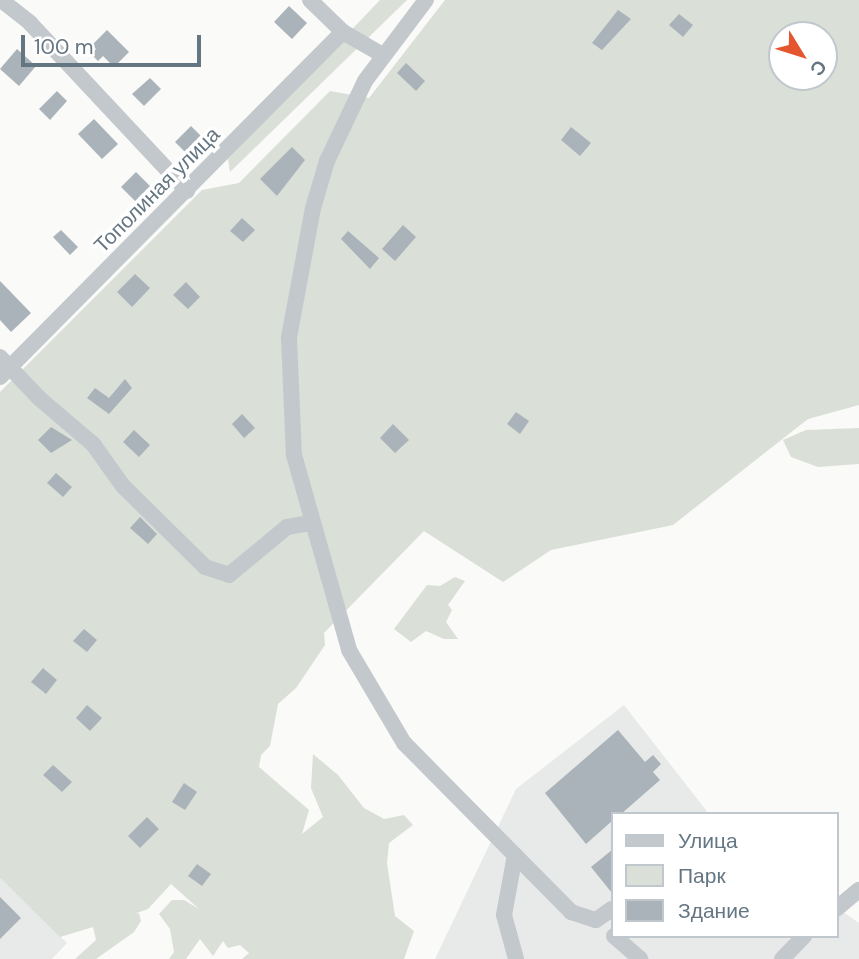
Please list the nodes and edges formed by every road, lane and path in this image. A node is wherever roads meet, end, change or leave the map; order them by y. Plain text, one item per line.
1 (1, 0) edge
2 (310, 0) edge
3 (426, 0) edge
4 (343, 32) junction
5 (381, 54) junction
6 (187, 191) junction
7 (3, 367) edge
8 (310, 523) junction
9 (515, 855) junction
10 (859, 890) edge
11 (838, 907) edge
12 (610, 910) edge
13 (596, 920) junction
14 (610, 932) edge
15 (616, 938) edge
16 (802, 938) edge
17 (516, 959) edge
18 (640, 959) edge
19 (782, 959) edge

1 - 6 street
2 - 4 street
3 - 5 street
4 - 5 street
4 - 6 street, Тополиная улица
5 - 8 street
6 - 7 street, Тополиная улица
7 - 8 street
8 - 9 street
9 - 13 street
9 - 17 street
10 - 11 street
12 - 13 street
13 - 14 street
15 - 18 street
16 - 19 street

